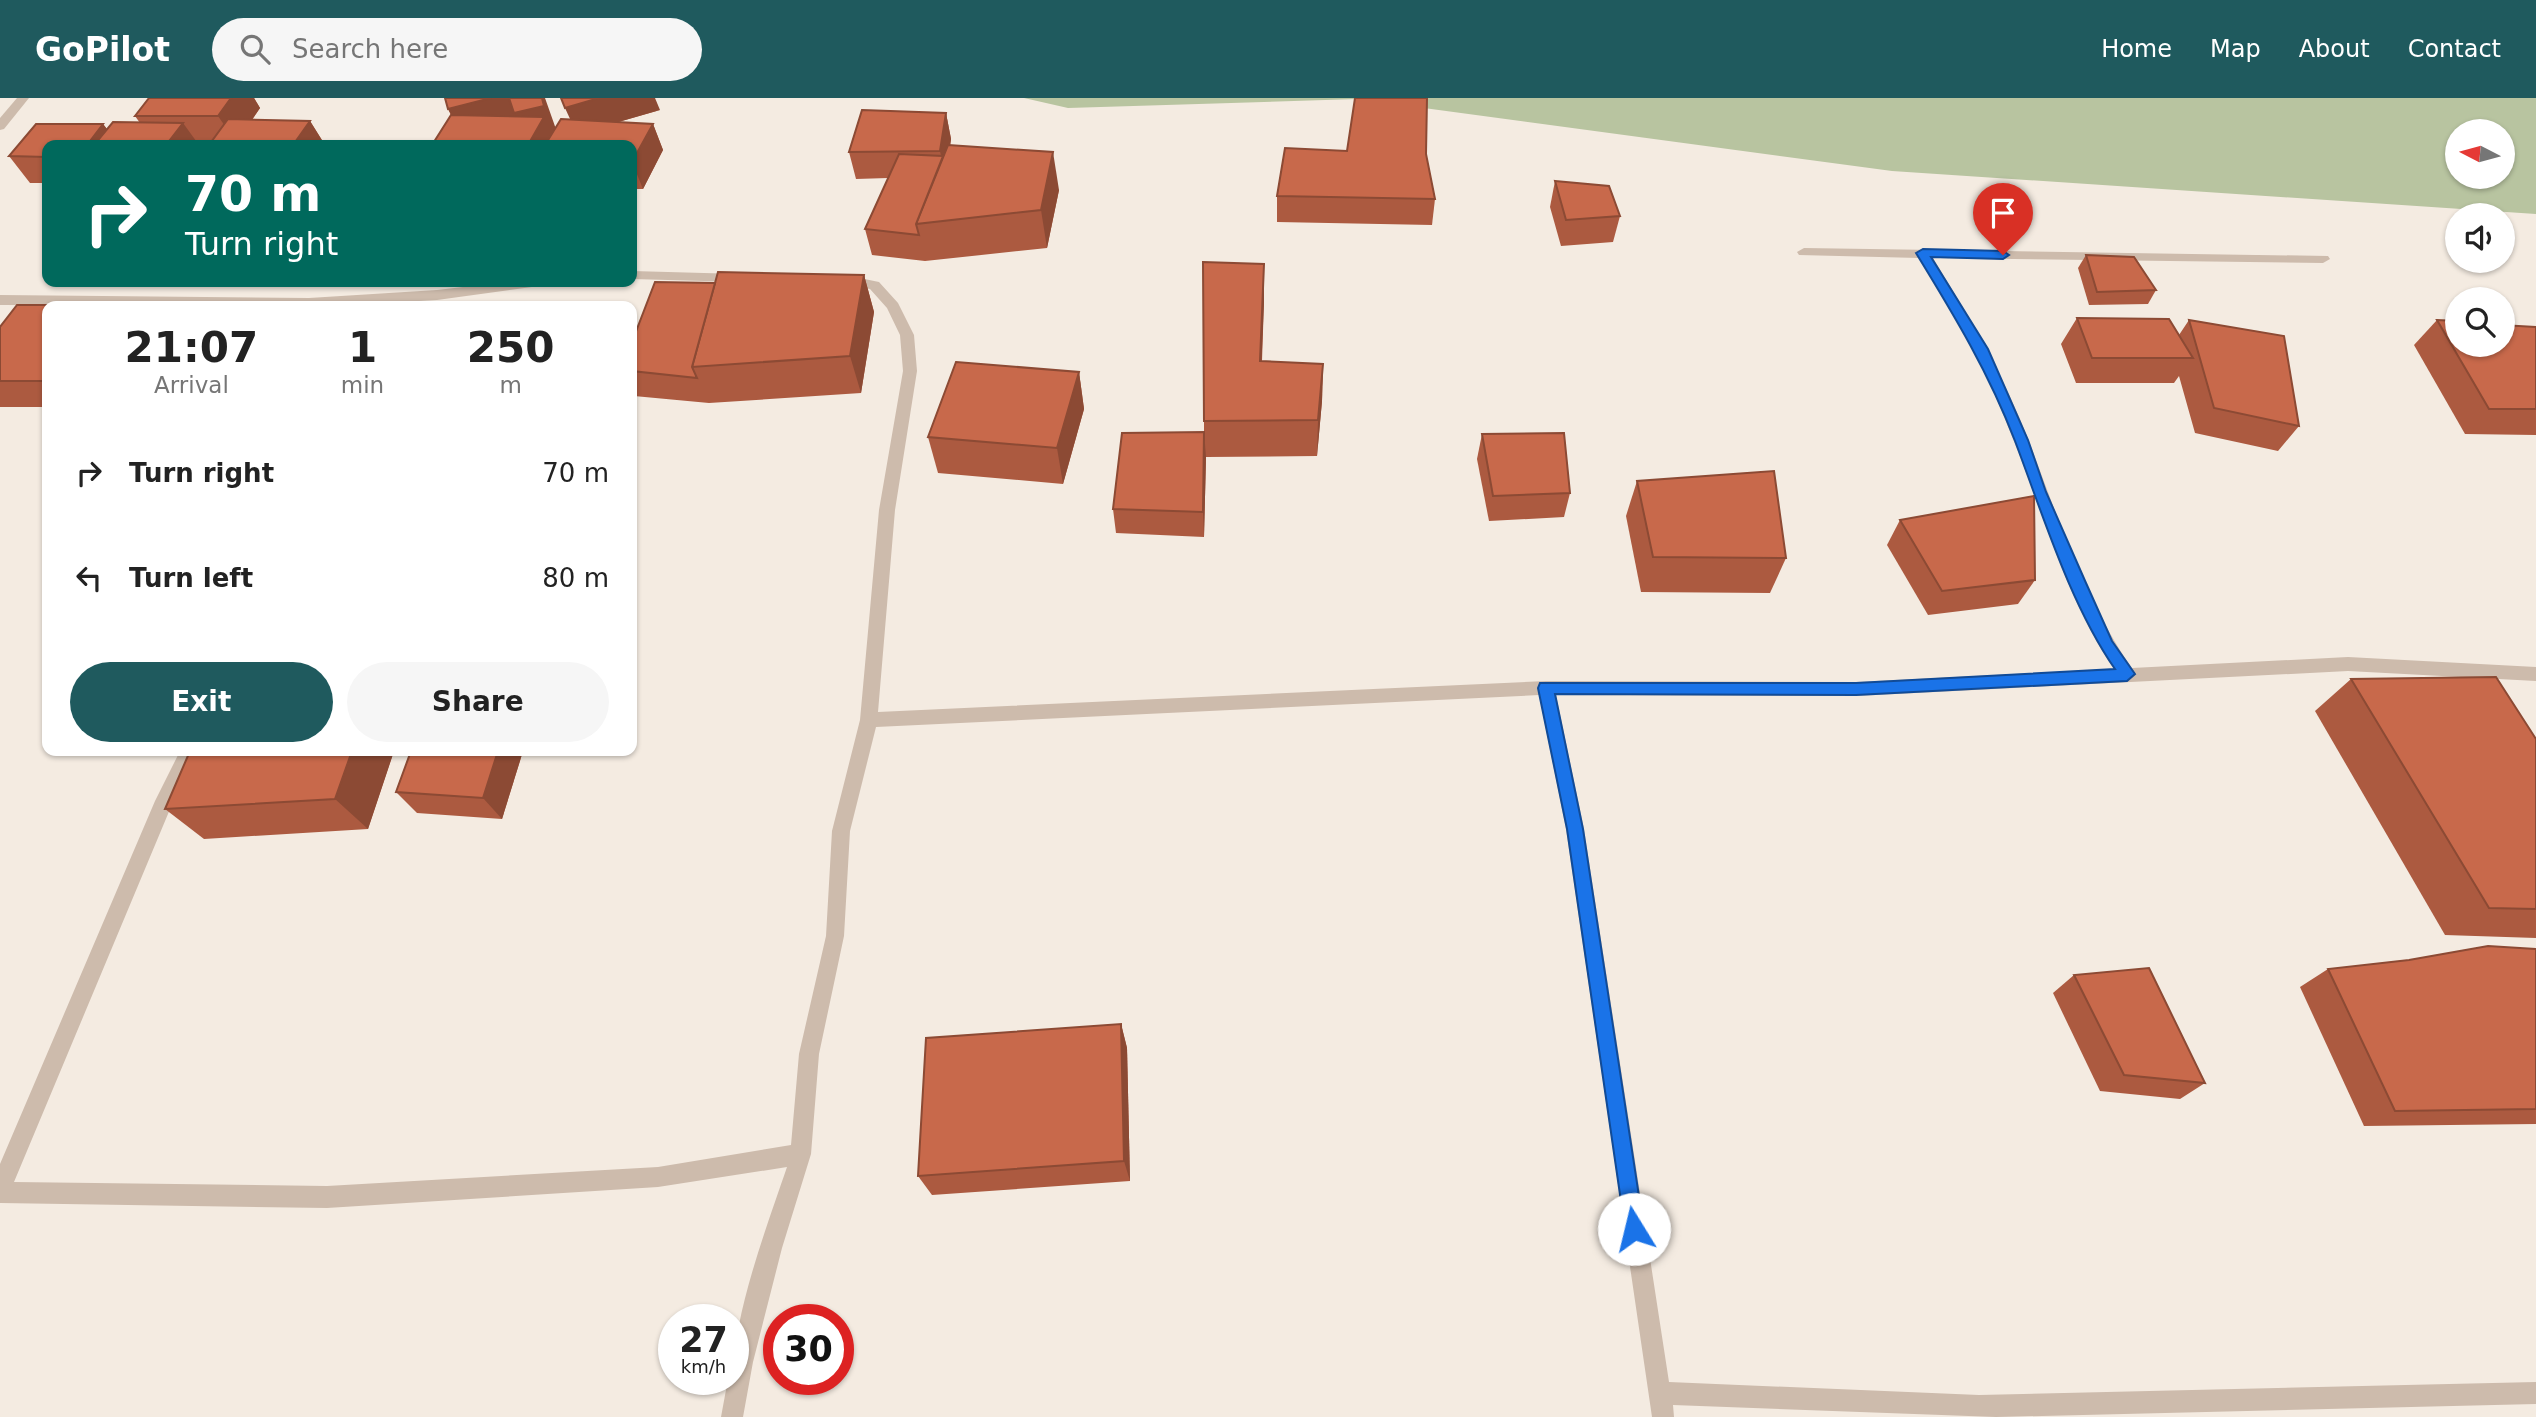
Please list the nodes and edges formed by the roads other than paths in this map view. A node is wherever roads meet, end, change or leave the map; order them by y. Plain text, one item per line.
1 (23, 98) edge
2 (0, 127) edge
3 (1804, 252) dead end
4 (1923, 253) junction
5 (2323, 259) dead end
6 (637, 275) edge
7 (750, 278) edge
8 (828, 278) edge
9 (499, 287) edge
10 (0, 300) edge
11 (103, 301) edge
12 (388, 301) edge
13 (2127, 674) junction
14 (2536, 674) edge
15 (1546, 688) junction
16 (869, 720) junction
17 (187, 756) edge
18 (802, 1154) junction
19 (0, 1191) edge
20 (1660, 1393) junction
21 (2536, 1393) edge
22 (733, 1417) edge
23 (1664, 1417) edge

1 - 2 street
3 - 4 street
4 - 5 street
4 - 13 street
6 - 7 street
8 - 16 street
9 - 12 street
10 - 11 street
13 - 14 street
13 - 15 street
15 - 16 street
15 - 20 street
16 - 18 street
17 - 19 street
18 - 19 street
18 - 22 street
20 - 21 street
20 - 23 street

